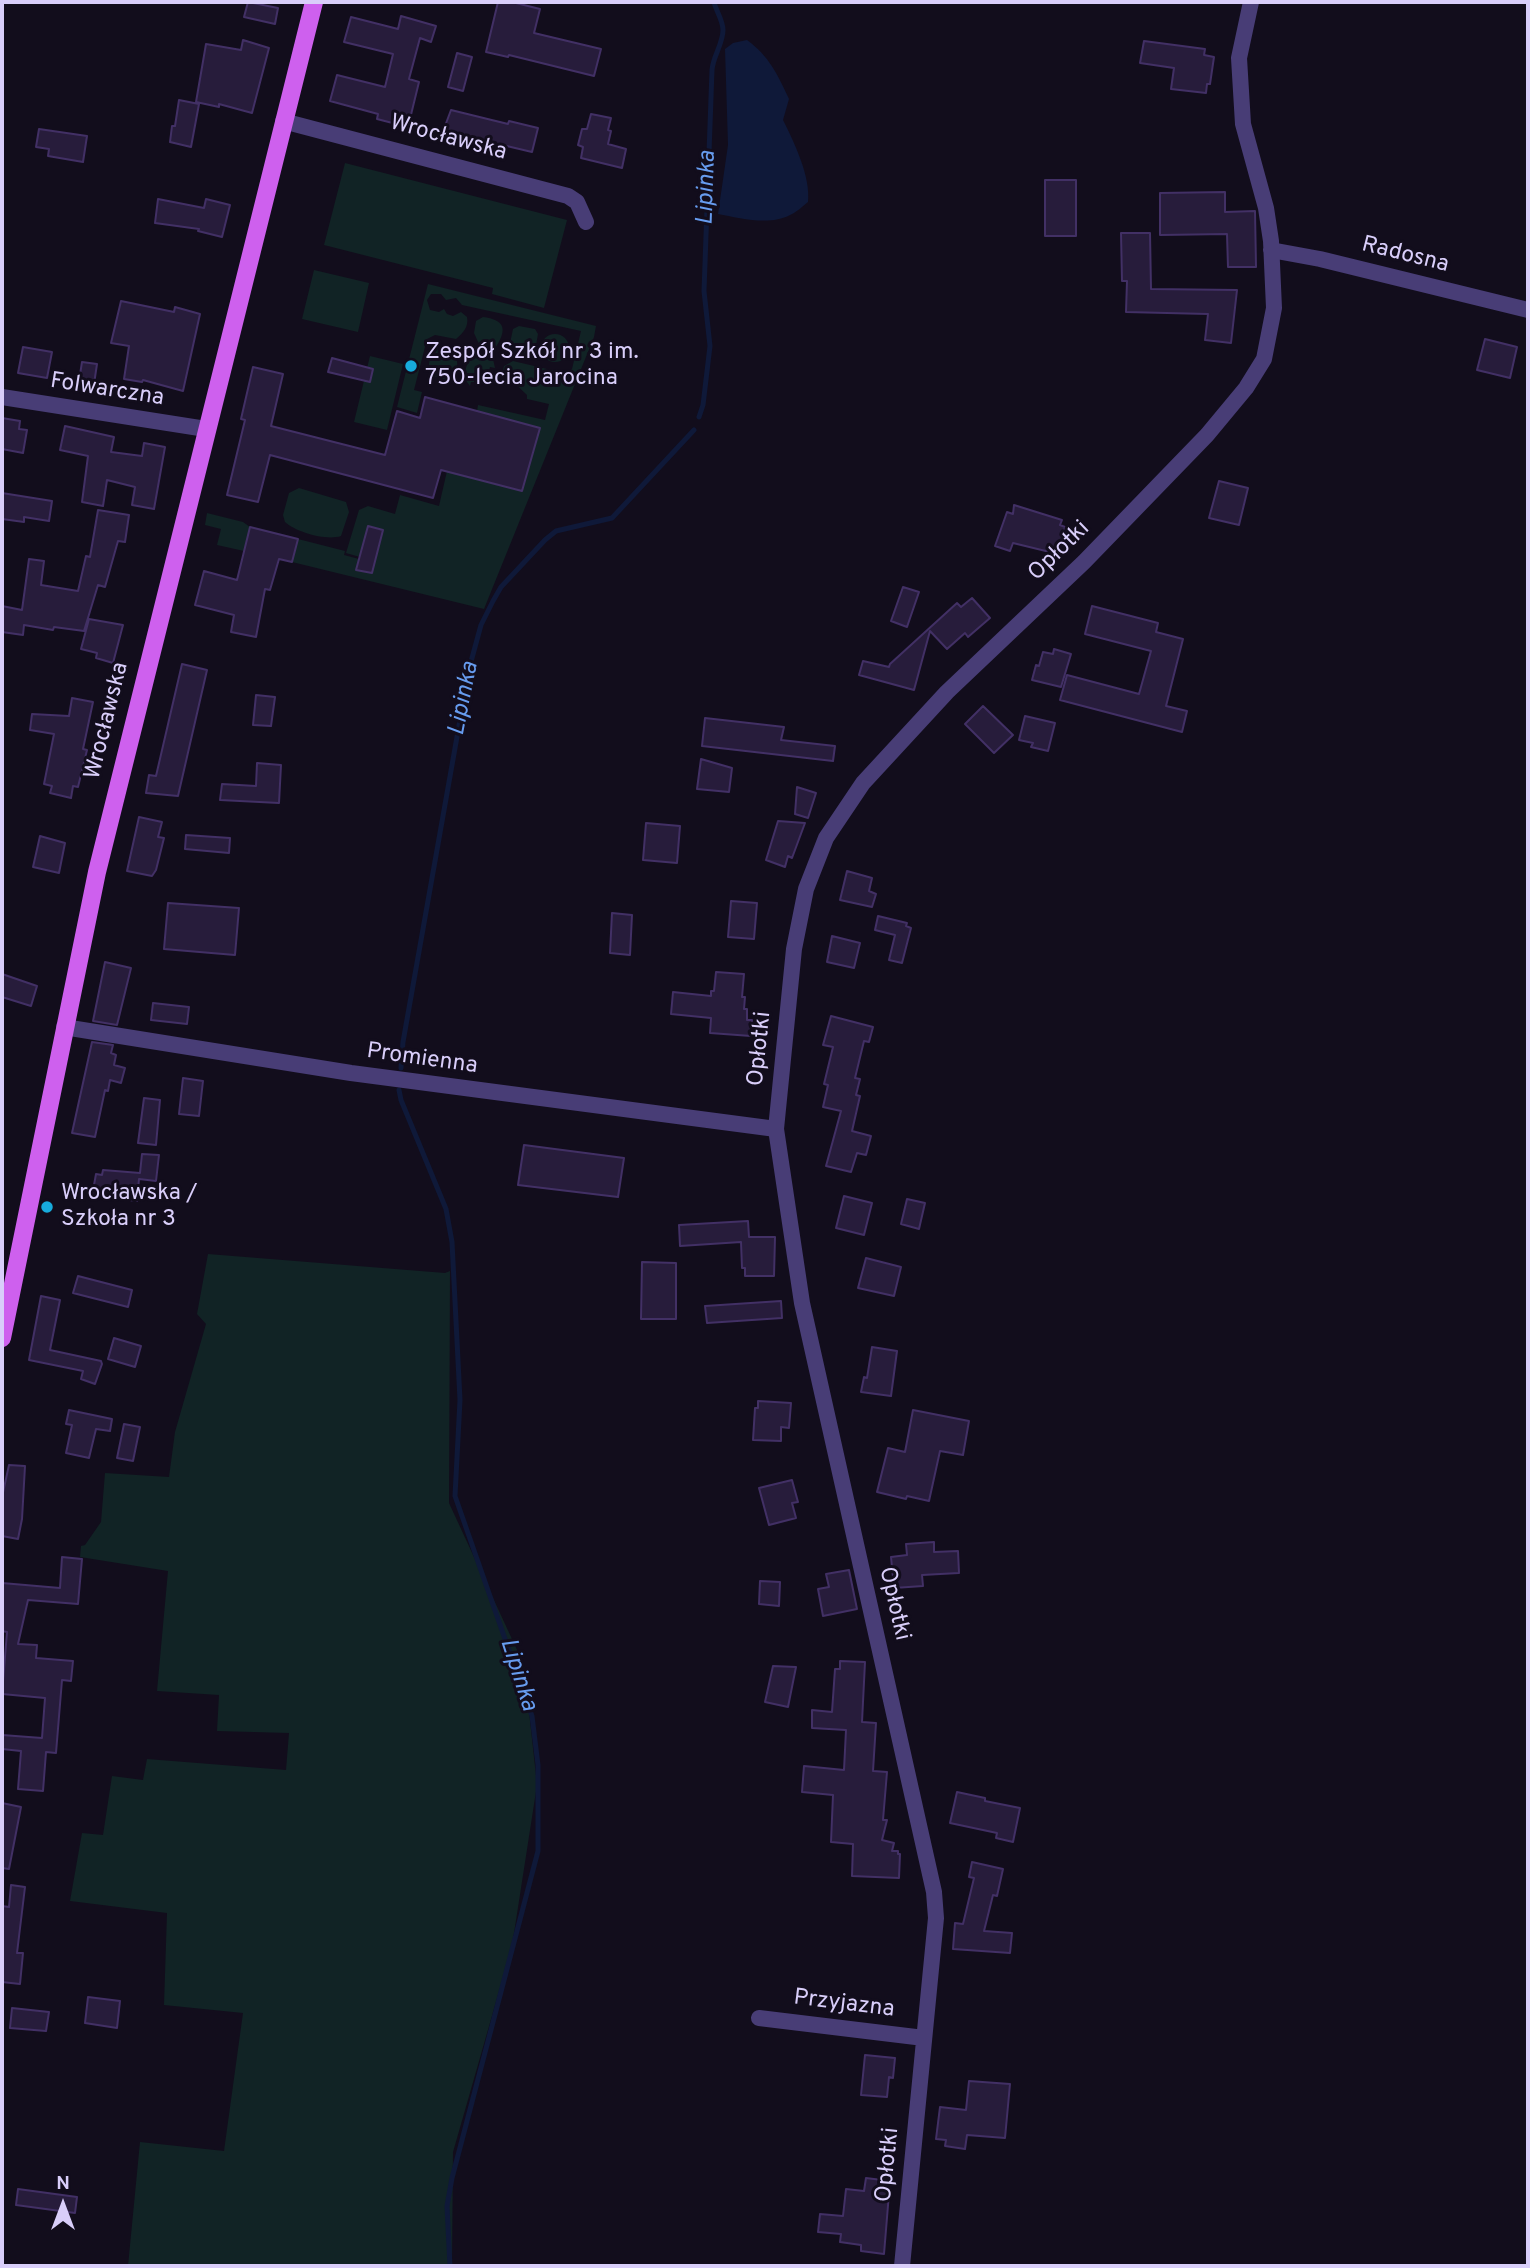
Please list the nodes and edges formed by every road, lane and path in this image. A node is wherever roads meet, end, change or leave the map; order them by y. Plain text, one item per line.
1 (313, 2) edge
2 (1251, 2) edge
3 (283, 121) junction
4 (586, 222) dead end
5 (1271, 250) junction
6 (1528, 310) edge
7 (2, 397) edge
8 (205, 429) junction
9 (64, 1027) junction
10 (776, 1129) junction
11 (2, 1338) edge
12 (759, 2018) dead end
13 (924, 2038) junction
14 (902, 2266) edge

1 - 3 main road, Wrocławska
2 - 5 street, Opłotki
3 - 4 street, Wrocławska
3 - 8 main road, Wrocławska
5 - 6 street, Radosna
5 - 10 street, Opłotki
7 - 8 street, Folwarczna
8 - 9 main road, Wrocławska
9 - 10 street, Promienna
9 - 11 main road, Wrocławska
10 - 13 street, Opłotki
12 - 13 street, Przyjazna
13 - 14 street, Opłotki

